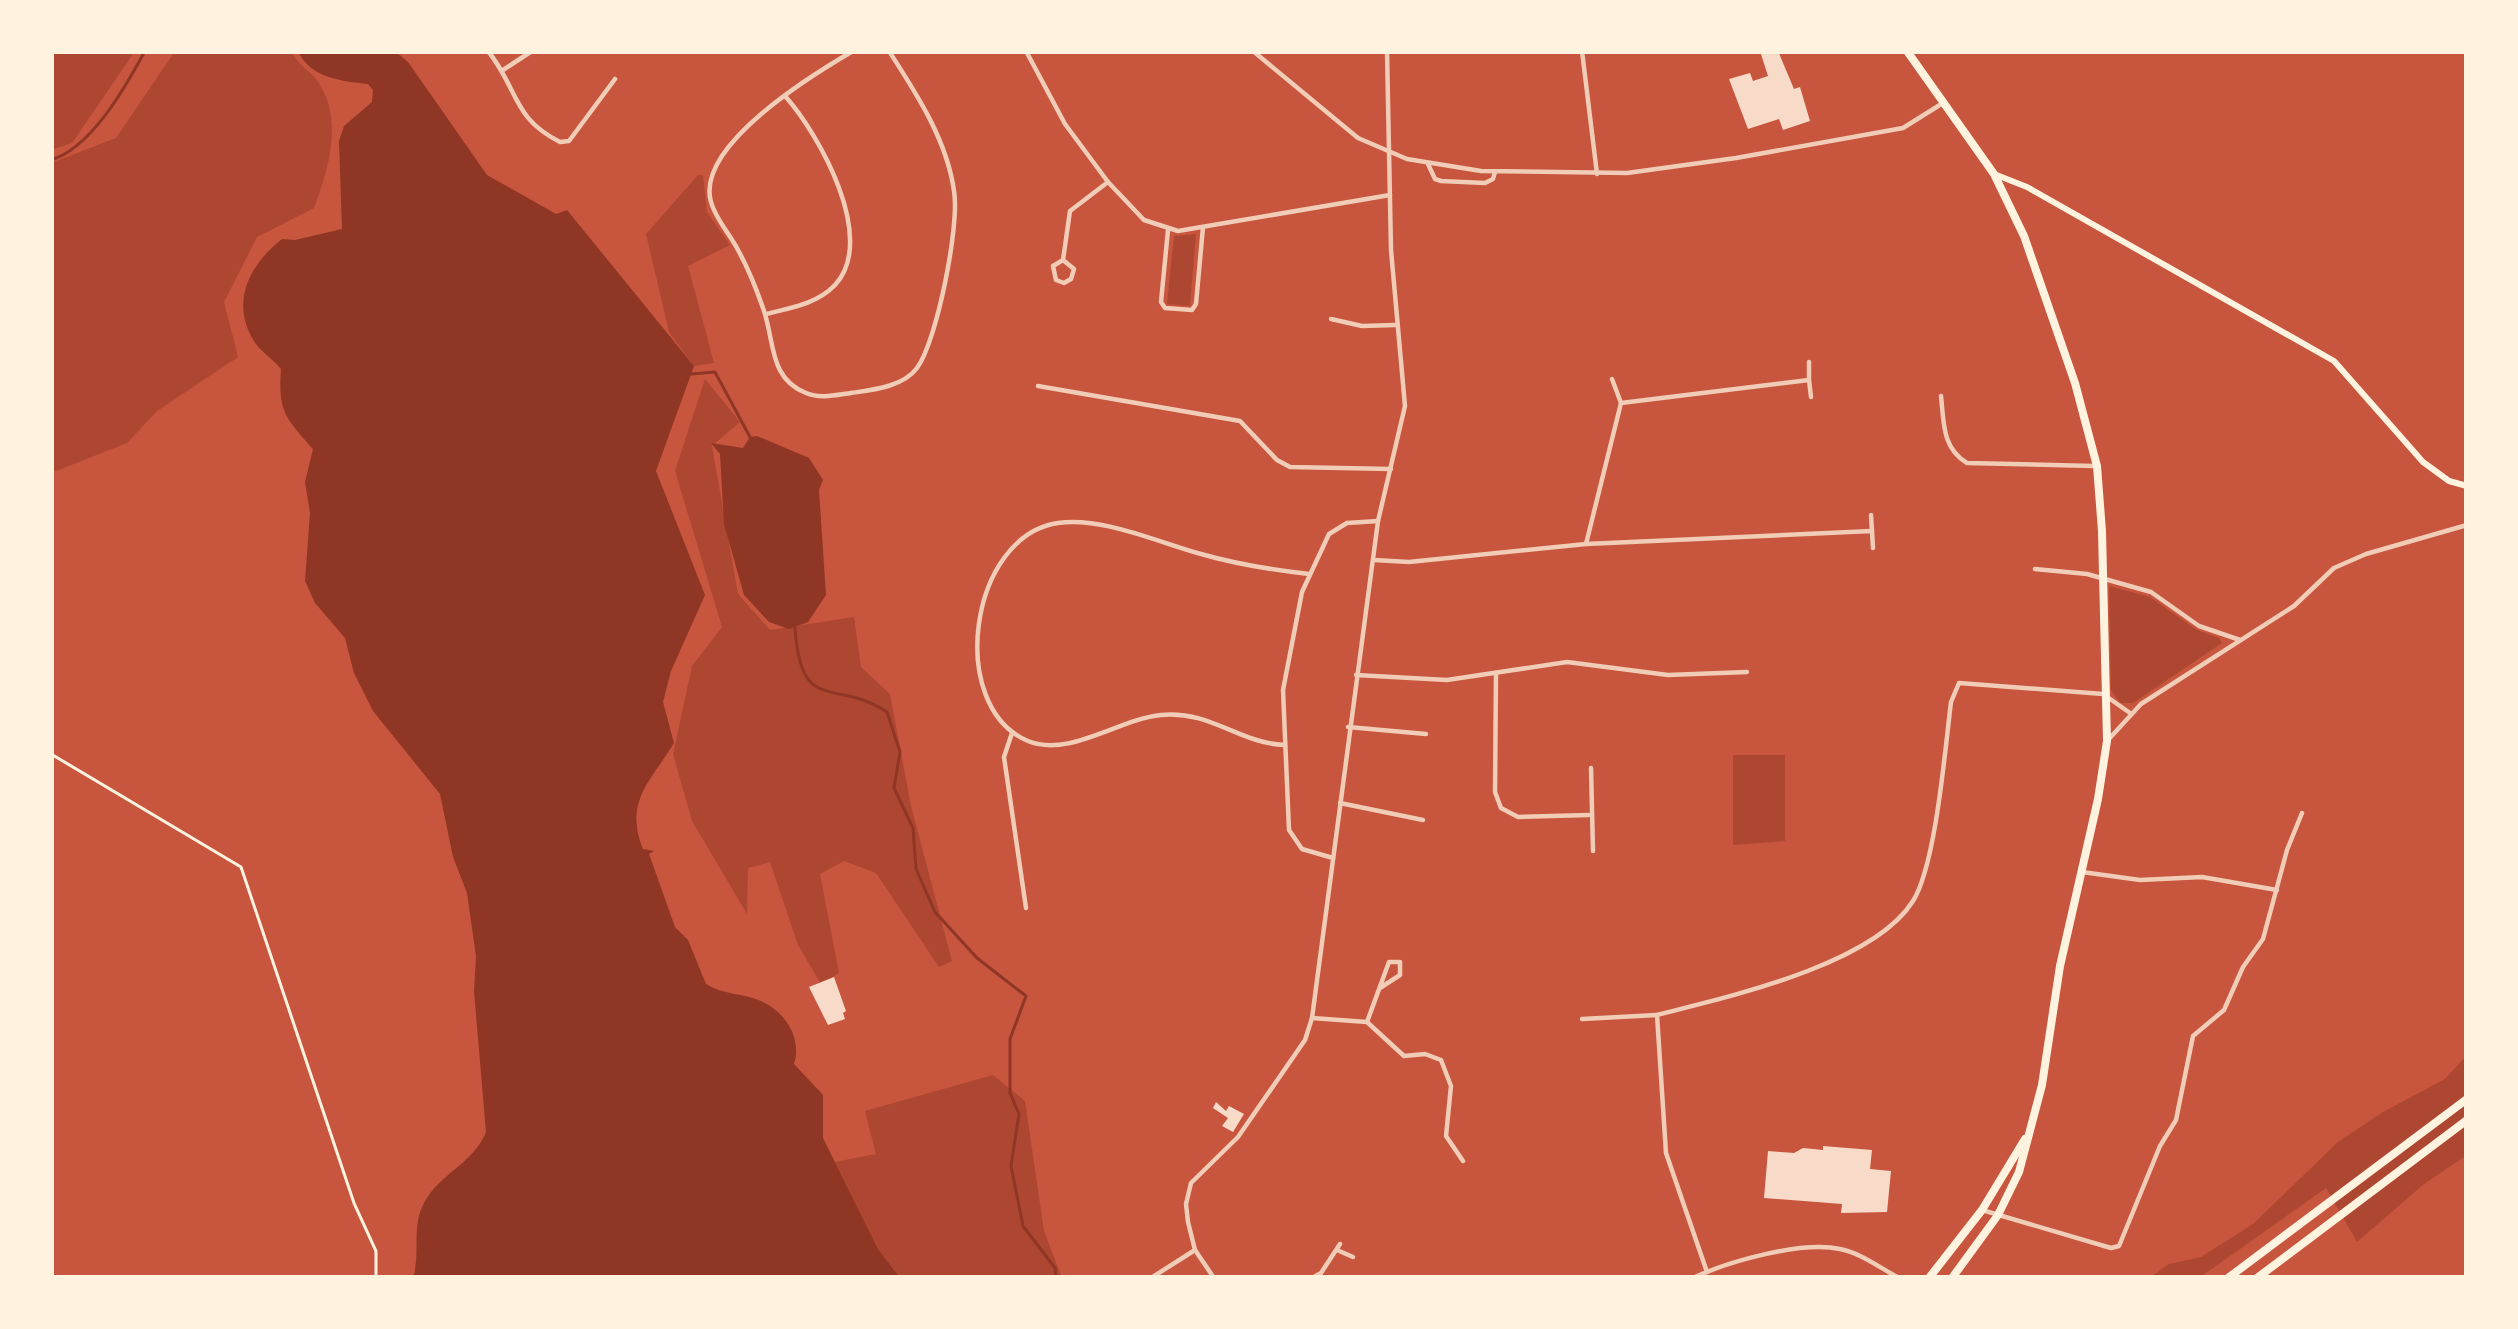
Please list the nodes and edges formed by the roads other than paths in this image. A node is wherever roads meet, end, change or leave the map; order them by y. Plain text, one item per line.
1 (488, 51) edge
2 (532, 51) edge
3 (853, 51) edge
4 (890, 51) edge
5 (1025, 51) edge
6 (1253, 51) edge
7 (1387, 51) edge
8 (1582, 51) edge
9 (1907, 51) edge
10 (503, 70) junction
11 (614, 80) dead end
12 (608, 93) junction
13 (785, 96) junction
14 (619, 99) dead end
15 (1944, 103) junction
16 (1390, 154) junction
17 (1429, 164) junction
18 (1495, 172) junction
19 (1597, 174) junction
20 (1994, 174) junction
21 (1108, 182) junction
22 (1390, 195) junction
23 (1203, 227) junction
24 (1168, 230) junction
25 (1064, 260) dead end
26 (766, 314) junction
27 (1331, 320) dead end
28 (1395, 326) junction
29 (1809, 362) dead end
30 (1612, 379) dead end
31 (1809, 380) junction
32 (1038, 386) dead end
33 (1941, 396) dead end
34 (1811, 397) dead end
35 (1621, 403) junction
36 (2097, 466) junction
37 (1391, 469) junction
38 (2467, 486) edge
39 (1871, 515) dead end
40 (1378, 520) junction
41 (2467, 525) edge
42 (1872, 531) junction
43 (1586, 544) junction
44 (1873, 548) dead end
45 (1374, 560) junction
46 (2035, 568) dead end
47 (1309, 574) junction
48 (2103, 577) junction
49 (2240, 640) junction
50 (1747, 672) dead end
51 (1496, 673) junction
52 (1356, 675) junction
53 (2103, 694) junction
54 (2130, 713) junction
55 (1348, 728) junction
56 (1012, 733) junction
57 (1426, 734) dead end
58 (2107, 741) junction
59 (1284, 745) junction
60 (1591, 768) dead end
61 (1339, 803) junction
62 (2302, 813) dead end
63 (1589, 815) junction
64 (1423, 820) dead end
65 (1593, 851) dead end
66 (1333, 858) junction
67 (2081, 872) junction
68 (2277, 890) junction
69 (1027, 908) dead end
70 (1380, 988) junction
71 (1657, 1015) junction
72 (1312, 1018) junction
73 (1582, 1019) dead end
74 (1367, 1022) junction
75 (2467, 1099) edge
76 (2467, 1120) edge
77 (2030, 1133) junction
78 (1462, 1161) dead end
79 (1982, 1210) junction
80 (1998, 1215) junction
81 (1195, 1250) junction
82 (1353, 1257) dead end
83 (1706, 1271) junction
84 (1896, 1277) edge
85 (1150, 1278) edge
86 (1214, 1278) edge
87 (1312, 1278) edge
88 (1693, 1278) edge
89 (1929, 1278) edge
90 (1952, 1278) edge
91 (2228, 1278) edge
92 (2257, 1278) edge

1 - 10 street
2 - 10 street
3 - 13 street
4 - 26 street
5 - 21 street
6 - 16 street
7 - 16 street
8 - 19 street
9 - 15 highway
10 - 12 street
11 - 12 street
12 - 14 street
13 - 26 street
13 - 26 street
15 - 19 street
15 - 20 highway
16 - 17 street
16 - 22 street
17 - 18 street
17 - 18 street
18 - 19 street
20 - 36 highway
20 - 38 main road
21 - 24 street
21 - 25 street
22 - 23 street
22 - 28 street
23 - 24 street
23 - 24 street
27 - 28 street
28 - 37 street
29 - 31 street
30 - 35 street
31 - 34 street
31 - 35 street
32 - 37 street
33 - 36 street
35 - 43 street
36 - 48 highway
37 - 40 street
39 - 42 street
40 - 45 street
40 - 47 street
41 - 49 street
42 - 43 street
42 - 44 street
43 - 45 street
45 - 52 street
46 - 48 street
47 - 56 street
47 - 59 street
48 - 49 street
48 - 53 highway
49 - 54 street
50 - 51 street
51 - 52 street
51 - 63 street
52 - 55 street
53 - 54 street
53 - 58 highway
53 - 71 street
54 - 58 street
55 - 57 street
55 - 61 street
56 - 59 street
56 - 69 street
58 - 67 highway
59 - 66 street
60 - 63 street
61 - 64 street
61 - 66 street
62 - 68 street
63 - 65 street
66 - 72 street
67 - 68 street
67 - 77 highway
68 - 80 street
70 - 70 street
70 - 74 street
71 - 73 street
71 - 83 street
72 - 74 street
72 - 81 street
74 - 78 street
75 - 91 highway
76 - 92 highway
77 - 79 highway
77 - 80 highway
79 - 80 street
79 - 89 highway
80 - 90 highway
81 - 85 street
81 - 86 street
82 - 87 street
83 - 84 street
83 - 88 street

